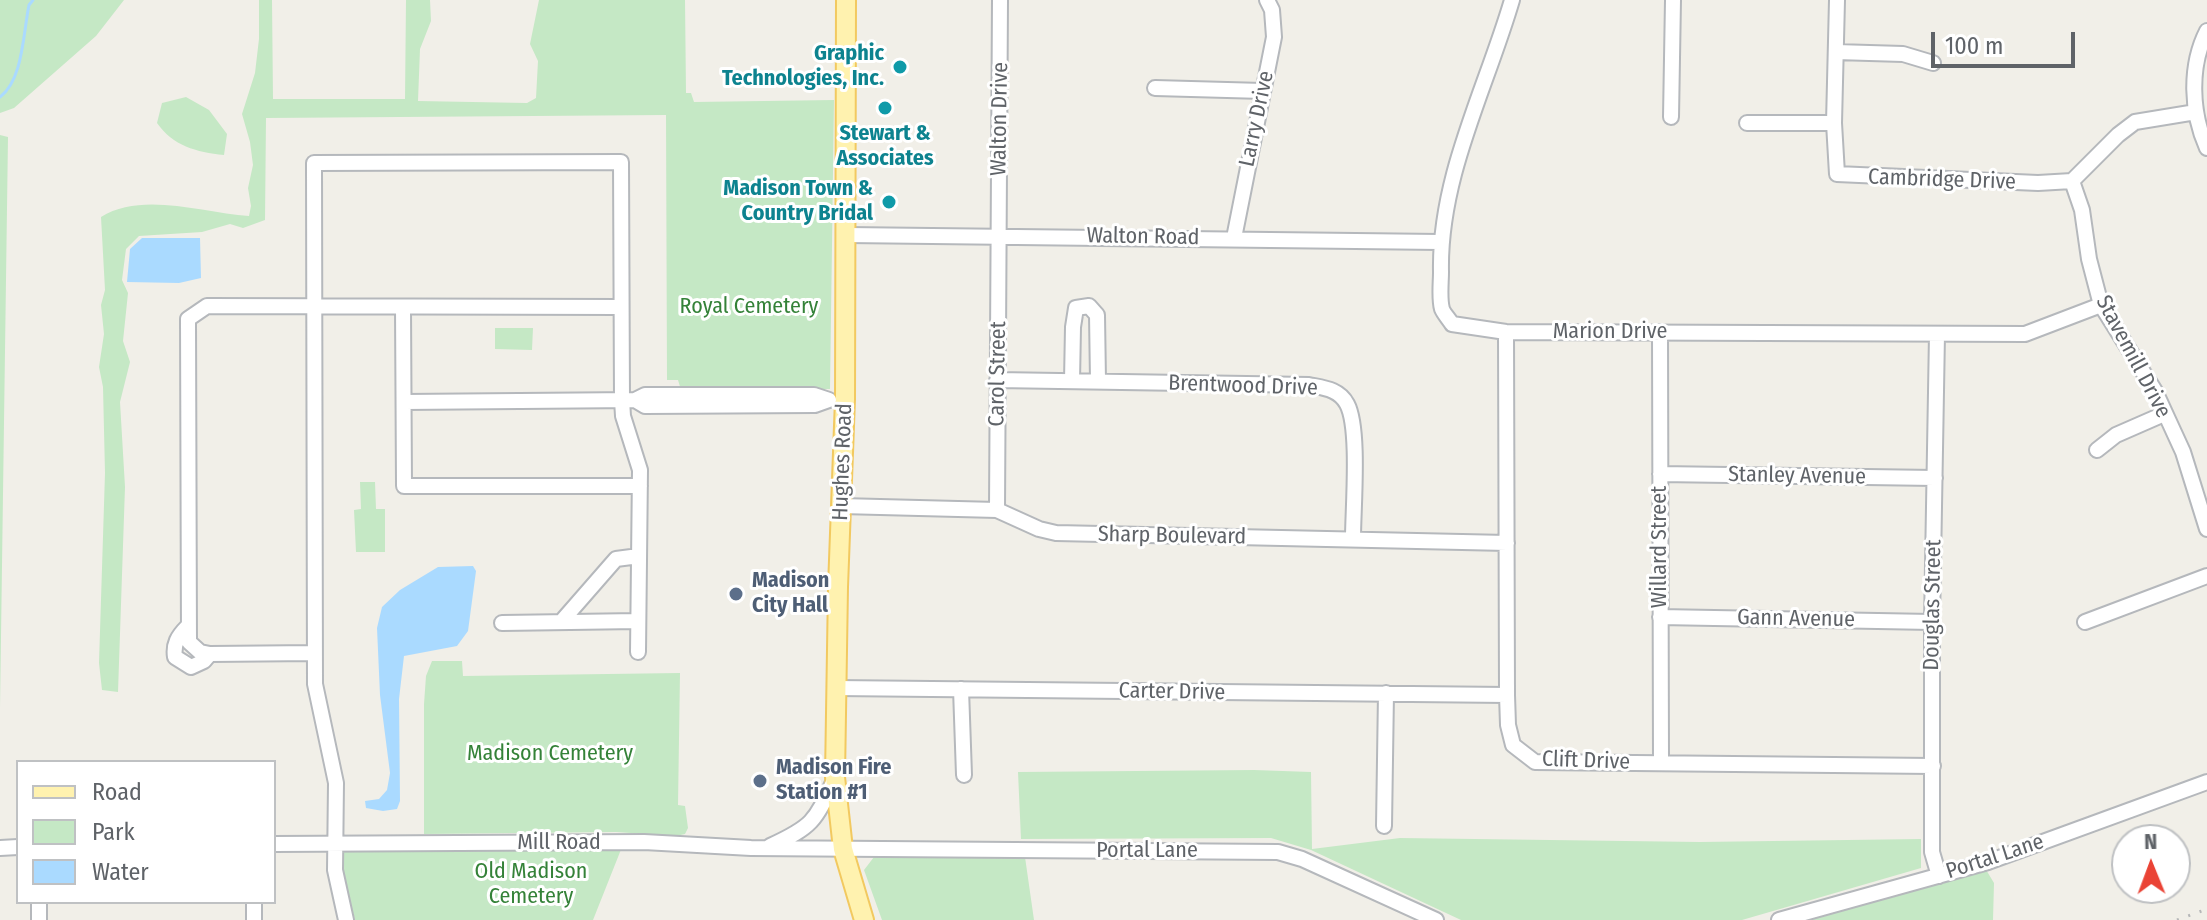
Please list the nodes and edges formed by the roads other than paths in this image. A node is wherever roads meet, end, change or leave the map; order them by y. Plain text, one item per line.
1 (846, 0) edge
2 (1000, 0) edge
3 (1267, 0) edge
4 (1512, 0) edge
5 (1673, 0) edge
6 (1837, 0) edge
7 (2207, 31) edge
8 (1836, 52) junction
9 (1933, 63) dead end
10 (1155, 88) dead end
11 (1263, 91) junction
12 (2196, 112) junction
13 (1671, 117) dead end
14 (1747, 123) dead end
15 (1834, 123) junction
16 (2207, 148) edge
17 (2072, 181) junction
18 (847, 235) junction
19 (998, 237) junction
20 (1234, 238) junction
21 (1440, 242) junction
22 (2101, 305) junction
23 (620, 307) junction
24 (313, 308) junction
25 (403, 308) junction
26 (1506, 332) junction
27 (1660, 332) junction
28 (1937, 334) junction
29 (997, 380) junction
30 (1072, 381) junction
31 (1098, 381) junction
32 (628, 400) junction
33 (837, 400) junction
34 (404, 402) junction
35 (2164, 414) junction
36 (2097, 450) dead end
37 (1660, 474) junction
38 (1935, 478) junction
39 (640, 486) junction
40 (841, 506) junction
41 (997, 510) junction
42 (2207, 529) edge
43 (1353, 538) junction
44 (1507, 543) junction
45 (639, 556) junction
46 (2207, 576) edge
47 (1660, 617) junction
48 (638, 621) junction
49 (561, 622) junction
50 (1932, 622) junction
51 (2085, 622) dead end
52 (502, 623) dead end
53 (638, 652) dead end
54 (314, 653) junction
55 (836, 688) junction
56 (961, 689) junction
57 (1386, 693) junction
58 (1507, 695) junction
59 (1661, 762) junction
60 (1933, 766) junction
61 (964, 775) dead end
62 (835, 777) junction
63 (2207, 782) edge
64 (1384, 826) dead end
65 (276, 844) edge
66 (334, 844) junction
67 (764, 848) junction
68 (843, 849) junction
69 (1939, 876) junction
70 (346, 920) edge
71 (864, 920) edge
72 (1436, 920) edge
73 (1779, 920) edge

1 - 18 main road, Hughes Road
2 - 19 street, Walton Drive
3 - 11 street, Larry Drive
4 - 21 street, Marion Drive
5 - 13 street
6 - 8 street, Cambridge Drive
7 - 12 street
8 - 9 street
8 - 15 street, Cambridge Drive
10 - 11 street
11 - 20 street, Larry Drive
12 - 16 street
12 - 17 street
14 - 15 street
15 - 17 street, Cambridge Drive
17 - 22 street, Stavemill Drive
18 - 19 street, Walton Road
18 - 33 main road, Hughes Road
19 - 20 street, Walton Road
19 - 29 street, Carol Street
20 - 21 street, Walton Road
21 - 26 street, Marion Drive
22 - 28 street, Marion Drive
22 - 35 street, Stavemill Drive
23 - 24 street
23 - 25 street
23 - 32 street
24 - 25 street
24 - 54 street
24 - 54 street
25 - 34 street
26 - 27 street, Marion Drive
26 - 44 street, Clift Drive
27 - 28 street, Marion Drive
27 - 37 street, Willard Street
28 - 38 street, Douglas Street
29 - 30 street, Brentwood Drive
29 - 41 street, Carol Street
30 - 31 street, Brentwood Drive
30 - 31 street
31 - 43 street, Brentwood Drive
32 - 33 street
32 - 34 street
32 - 39 street
33 - 40 main road, Hughes Road
34 - 39 street
35 - 36 street
35 - 42 street, Stavemill Drive
37 - 38 street, Stanley Avenue
37 - 47 street, Willard Street
38 - 50 street, Douglas Street
39 - 45 street
40 - 41 street, Sharp Boulevard
40 - 55 main road, Hughes Road
41 - 43 street, Sharp Boulevard
43 - 44 street, Sharp Boulevard
44 - 58 street, Clift Drive
45 - 48 street
45 - 49 street
46 - 51 street
47 - 50 street, Gann Avenue
47 - 59 street, Willard Street
48 - 49 street
48 - 53 street
49 - 52 street
50 - 60 street, Douglas Street
54 - 66 street
55 - 56 street, Carter Drive
55 - 62 main road, Hughes Road
56 - 57 street, Carter Drive
56 - 61 street
57 - 58 street, Carter Drive
57 - 64 street
58 - 59 street, Clift Drive
59 - 60 street, Clift Drive
60 - 69 street, Douglas Street
62 - 67 street
62 - 68 main road, Hughes Road
63 - 69 street, Portal Lane
65 - 66 street, Mill Road
66 - 67 street, Mill Road
66 - 70 street
67 - 68 street, Mill Road
68 - 71 main road, Hughes Road
68 - 72 street, Portal Lane
69 - 73 street, Portal Lane

